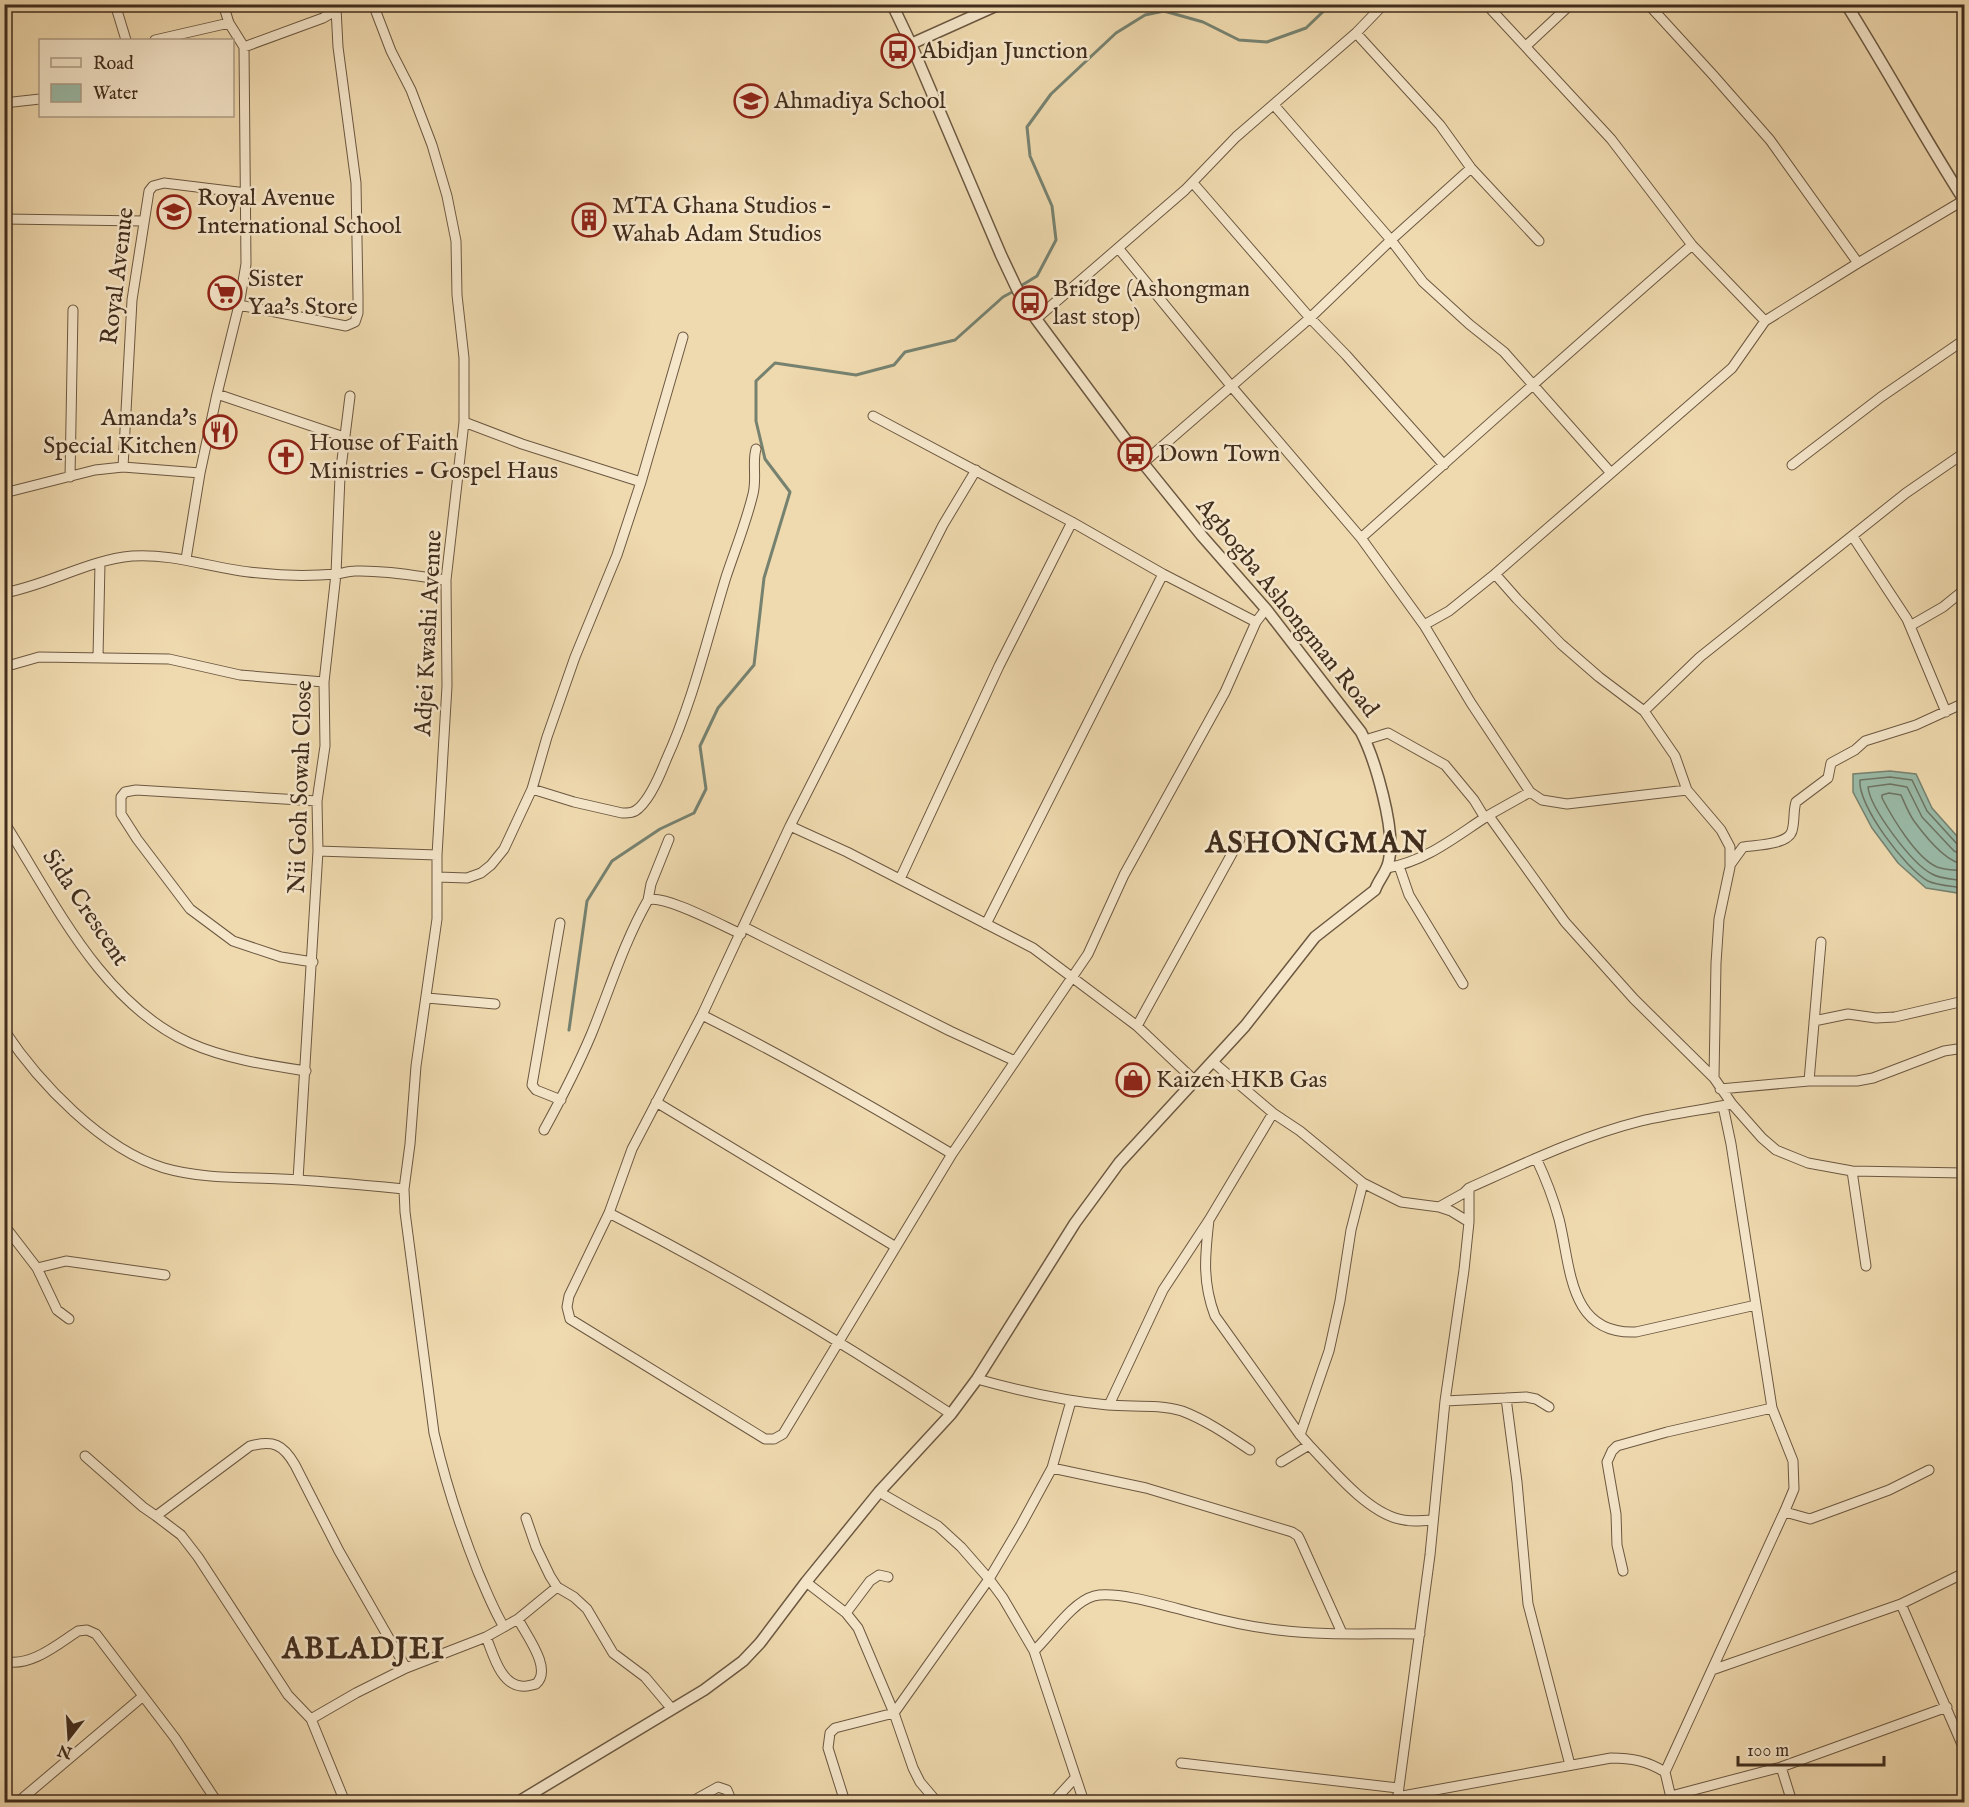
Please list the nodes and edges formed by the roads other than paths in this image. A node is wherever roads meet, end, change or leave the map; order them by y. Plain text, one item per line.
1 (115, 4) edge
2 (223, 4) edge
3 (373, 4) edge
4 (892, 4) edge
5 (1000, 4) edge
6 (1384, 4) edge
7 (1486, 4) edge
8 (1571, 4) edge
9 (1648, 4) edge
10 (1846, 4) edge
11 (339, 6) edge
12 (229, 23) junction
13 (1356, 33) junction
14 (126, 39) edge
15 (158, 39) edge
16 (911, 44) junction
17 (1526, 46) junction
18 (244, 47) junction
19 (39, 99) edge
20 (4, 103) edge
21 (1274, 105) junction
22 (1471, 168) junction
23 (1193, 183) junction
24 (246, 193) junction
25 (1965, 200) edge
26 (4, 219) edge
27 (144, 221) junction
28 (1391, 240) junction
29 (1539, 241) dead end
30 (1692, 245) junction
31 (1119, 249) junction
32 (1858, 263) junction
33 (239, 305) junction
34 (73, 310) dead end
35 (1310, 318) junction
36 (1036, 320) junction
37 (1765, 321) junction
38 (683, 337) dead end
39 (1965, 340) edge
40 (1533, 383) junction
41 (1232, 387) junction
42 (217, 394) junction
43 (350, 396) dead end
44 (873, 417) dead end
45 (464, 422) junction
46 (344, 437) junction
47 (756, 449) dead end
48 (1965, 453) edge
49 (1143, 463) junction
50 (1444, 465) junction
51 (1792, 465) dead end
52 (123, 467) junction
53 (976, 470) junction
54 (200, 473) junction
55 (1611, 473) junction
56 (70, 477) junction
57 (641, 482) junction
58 (4, 493) edge
59 (1072, 522) junction
60 (1853, 537) junction
61 (1361, 538) junction
62 (186, 559) junction
63 (100, 563) junction
64 (336, 574) junction
65 (1163, 574) junction
66 (1495, 574) junction
67 (446, 580) junction
68 (1965, 590) edge
69 (4, 592) edge
70 (1266, 609) junction
71 (1256, 622) junction
72 (1424, 625) junction
73 (1910, 626) junction
74 (98, 657) junction
75 (4, 667) edge
76 (324, 682) junction
77 (1965, 704) edge
78 (1644, 711) junction
79 (1946, 712) junction
80 (1365, 740) junction
81 (532, 789) junction
82 (1687, 790) junction
83 (1530, 792) junction
84 (317, 801) junction
85 (1487, 817) junction
86 (4, 822) edge
87 (790, 826) junction
88 (669, 839) dead end
89 (1239, 839) dead end
90 (318, 851) junction
91 (438, 855) junction
92 (1399, 866) junction
93 (1730, 867) junction
94 (1387, 868) junction
95 (438, 877) junction
96 (900, 879) junction
97 (648, 900) junction
98 (560, 923) dead end
99 (986, 924) junction
100 (743, 930) junction
101 (1821, 942) dead end
102 (313, 962) junction
103 (1072, 978) junction
104 (1463, 984) dead end
105 (427, 998) junction
106 (1965, 1001) edge
107 (495, 1004) dead end
108 (702, 1015) junction
109 (1814, 1021) junction
110 (1137, 1026) junction
111 (4, 1030) edge
112 (1965, 1048) edge
113 (1015, 1061) junction
114 (1212, 1062) junction
115 (306, 1071) junction
116 (1714, 1078) junction
117 (1194, 1080) junction
118 (1809, 1082) junction
119 (1720, 1089) junction
120 (561, 1100) junction
121 (656, 1102) junction
122 (1727, 1105) junction
123 (1273, 1113) junction
124 (544, 1130) dead end
125 (952, 1154) junction
126 (1536, 1158) junction
127 (1852, 1171) junction
128 (1965, 1173) edge
129 (298, 1180) junction
130 (1363, 1183) junction
131 (1469, 1188) junction
132 (404, 1189) junction
133 (1439, 1207) junction
134 (609, 1213) junction
135 (1209, 1220) junction
136 (1469, 1222) junction
137 (4, 1225) edge
138 (896, 1247) junction
139 (1866, 1266) dead end
140 (37, 1268) junction
141 (165, 1275) dead end
142 (1756, 1305) junction
143 (69, 1319) dead end
144 (837, 1343) junction
145 (977, 1379) junction
146 (1506, 1398) junction
147 (1071, 1401) junction
148 (1445, 1401) junction
149 (1109, 1405) junction
150 (1549, 1407) dead end
151 (1772, 1408) junction
152 (951, 1414) junction
153 (1300, 1435) junction
154 (1308, 1445) junction
155 (1250, 1450) dead end
156 (86, 1456) dead end
157 (1281, 1462) dead end
158 (1052, 1468) junction
159 (1929, 1470) dead end
160 (879, 1492) junction
161 (1785, 1512) junction
162 (156, 1516) junction
163 (526, 1518) dead end
164 (1432, 1520) junction
165 (1623, 1571) dead end
166 (1965, 1573) edge
167 (888, 1577) dead end
168 (989, 1579) junction
169 (806, 1582) junction
170 (557, 1587) junction
171 (1901, 1604) junction
172 (846, 1613) junction
173 (518, 1619) junction
174 (504, 1627) junction
175 (1342, 1633) junction
176 (1420, 1634) junction
177 (486, 1637) junction
178 (1034, 1651) junction
179 (4, 1661) edge
180 (406, 1668) junction
181 (1712, 1670) junction
182 (142, 1697) junction
183 (1947, 1707) junction
184 (672, 1709) junction
185 (894, 1713) junction
186 (311, 1719) junction
187 (1965, 1749) edge
188 (1181, 1763) dead end
189 (1570, 1765) junction
190 (1781, 1767) junction
191 (1665, 1772) junction
192 (1075, 1778) junction
193 (534, 1792) junction
194 (1398, 1796) edge
195 (1672, 1799) edge
196 (935, 1800) edge
197 (215, 1802) edge
198 (18, 1803) edge
199 (345, 1803) edge
200 (519, 1803) edge
201 (540, 1803) edge
202 (691, 1803) edge
203 (732, 1803) edge
204 (845, 1803) edge
205 (923, 1803) edge
206 (1053, 1803) edge
207 (1084, 1803) edge
208 (1792, 1803) edge

1 - 14 street
2 - 12 street
3 - 45 street, Adjei Kwashi Avenue
4 - 16 street, Agbogba Ashongman Road
5 - 16 street
6 - 13 street
7 - 17 street
8 - 17 street
9 - 32 street
10 - 25 street
11 - 18 street
11 - 33 street
12 - 15 street
12 - 18 street
13 - 21 street
13 - 22 street
16 - 36 street, Agbogba Ashongman Road
17 - 30 street
18 - 24 street
19 - 20 street
21 - 23 street
21 - 28 street
22 - 28 street
22 - 29 street
23 - 31 street
23 - 35 street
24 - 27 street, Royal Avenue
24 - 33 street
25 - 32 street
26 - 27 street
27 - 52 street, Royal Avenue
28 - 35 street
28 - 40 street
30 - 37 street
30 - 40 street
31 - 36 street
31 - 41 street
32 - 37 street
33 - 42 street
34 - 56 street
35 - 41 street
35 - 50 street
36 - 49 street, Agbogba Ashongman Road
37 - 55 street
38 - 57 street
39 - 51 street
40 - 50 street
40 - 55 street
41 - 49 street
41 - 61 street
42 - 46 street
42 - 54 street
43 - 46 street, Nii Goh Sowah Close
44 - 53 street
45 - 57 street
45 - 67 street, Adjei Kwashi Avenue
46 - 64 street, Nii Goh Sowah Close
47 - 81 street
48 - 60 street
49 - 70 street, Agbogba Ashongman Road
50 - 61 street
52 - 54 street
52 - 56 street
53 - 59 street
53 - 87 street
54 - 62 street
55 - 66 street
56 - 58 street
57 - 81 street
59 - 65 street
59 - 96 street
60 - 73 street
60 - 78 street
61 - 72 street
62 - 63 street
62 - 64 street
63 - 69 street
63 - 74 street
64 - 67 street
64 - 76 street, Nii Goh Sowah Close
65 - 71 street
65 - 99 street
66 - 72 street
66 - 78 street
67 - 91 street, Adjei Kwashi Avenue
68 - 73 street
70 - 71 street
70 - 80 street, Agbogba Ashongman Road
71 - 103 street
72 - 83 street
73 - 79 street
74 - 75 street
74 - 76 street
76 - 84 street, Nii Goh Sowah Close
77 - 79 street
78 - 82 street
79 - 93 street
80 - 85 street
80 - 94 street, Agbogba Ashongman Road
81 - 95 street
82 - 83 street
82 - 93 street
83 - 85 street
84 - 90 street, Nii Goh Sowah Close
84 - 102 street
85 - 92 street
85 - 116 street
86 - 115 street, Sida Crescent
87 - 96 street
87 - 100 street
88 - 97 street
89 - 110 street
90 - 91 street
90 - 102 street, Nii Goh Sowah Close
91 - 95 street, Adjei Kwashi Avenue
92 - 94 street
92 - 104 street
93 - 116 street
94 - 114 street
95 - 105 street, Adjei Kwashi Avenue
96 - 99 street
97 - 100 street
97 - 120 street
98 - 120 street
99 - 103 street
100 - 108 street
100 - 113 street
101 - 109 street
102 - 115 street, Nii Goh Sowah Close
103 - 110 street
103 - 113 street
105 - 107 street
105 - 132 street, Adjei Kwashi Avenue
106 - 109 street
108 - 121 street
108 - 125 street
109 - 118 street
110 - 117 street
111 - 129 street
112 - 118 street
113 - 125 street
114 - 117 street
114 - 123 street
115 - 129 street, Nii Goh Sowah Close
116 - 119 street
117 - 145 street
118 - 119 street
119 - 122 street
120 - 124 street
121 - 134 street
121 - 138 street
122 - 126 street
122 - 127 street
122 - 142 street
123 - 130 street
123 - 135 street
125 - 138 street
126 - 131 street
126 - 142 street
127 - 128 street
127 - 139 street
129 - 132 street
130 - 133 street
130 - 153 street
131 - 133 street
131 - 136 street
132 - 174 street, Adjei Kwashi Avenue
133 - 136 street
134 - 144 street
134 - 144 street
135 - 149 street
135 - 153 street
136 - 148 street
137 - 140 street
138 - 144 street
140 - 141 street
140 - 143 street
142 - 151 street
144 - 152 street
145 - 147 street
145 - 152 street
146 - 148 street
146 - 150 street
146 - 189 street
147 - 149 street
147 - 158 street
148 - 164 street
149 - 155 street
151 - 161 street
151 - 165 street
152 - 160 street
153 - 154 street
154 - 157 street
154 - 164 street
156 - 162 street
158 - 168 street
158 - 175 street
159 - 161 street
160 - 168 street
160 - 169 street
161 - 181 street
162 - 180 street
162 - 186 street
163 - 170 street
164 - 176 street
166 - 171 street
167 - 172 street
168 - 178 street
168 - 185 street
169 - 172 street
169 - 184 street
170 - 173 street
170 - 184 street
171 - 181 street
171 - 183 street
172 - 185 street
173 - 174 street
173 - 177 street
174 - 177 street
175 - 176 street
175 - 178 street
176 - 194 street
177 - 180 street
178 - 192 street
179 - 182 street
180 - 186 street
181 - 191 street
182 - 197 street
182 - 198 street
183 - 187 street
183 - 190 street
184 - 193 street
185 - 196 street
185 - 204 street
186 - 199 street
188 - 194 street
189 - 191 street
189 - 194 street
190 - 195 street
190 - 208 street
191 - 195 street
192 - 206 street
192 - 207 street
193 - 200 street
193 - 201 street
196 - 205 street
202 - 203 street

